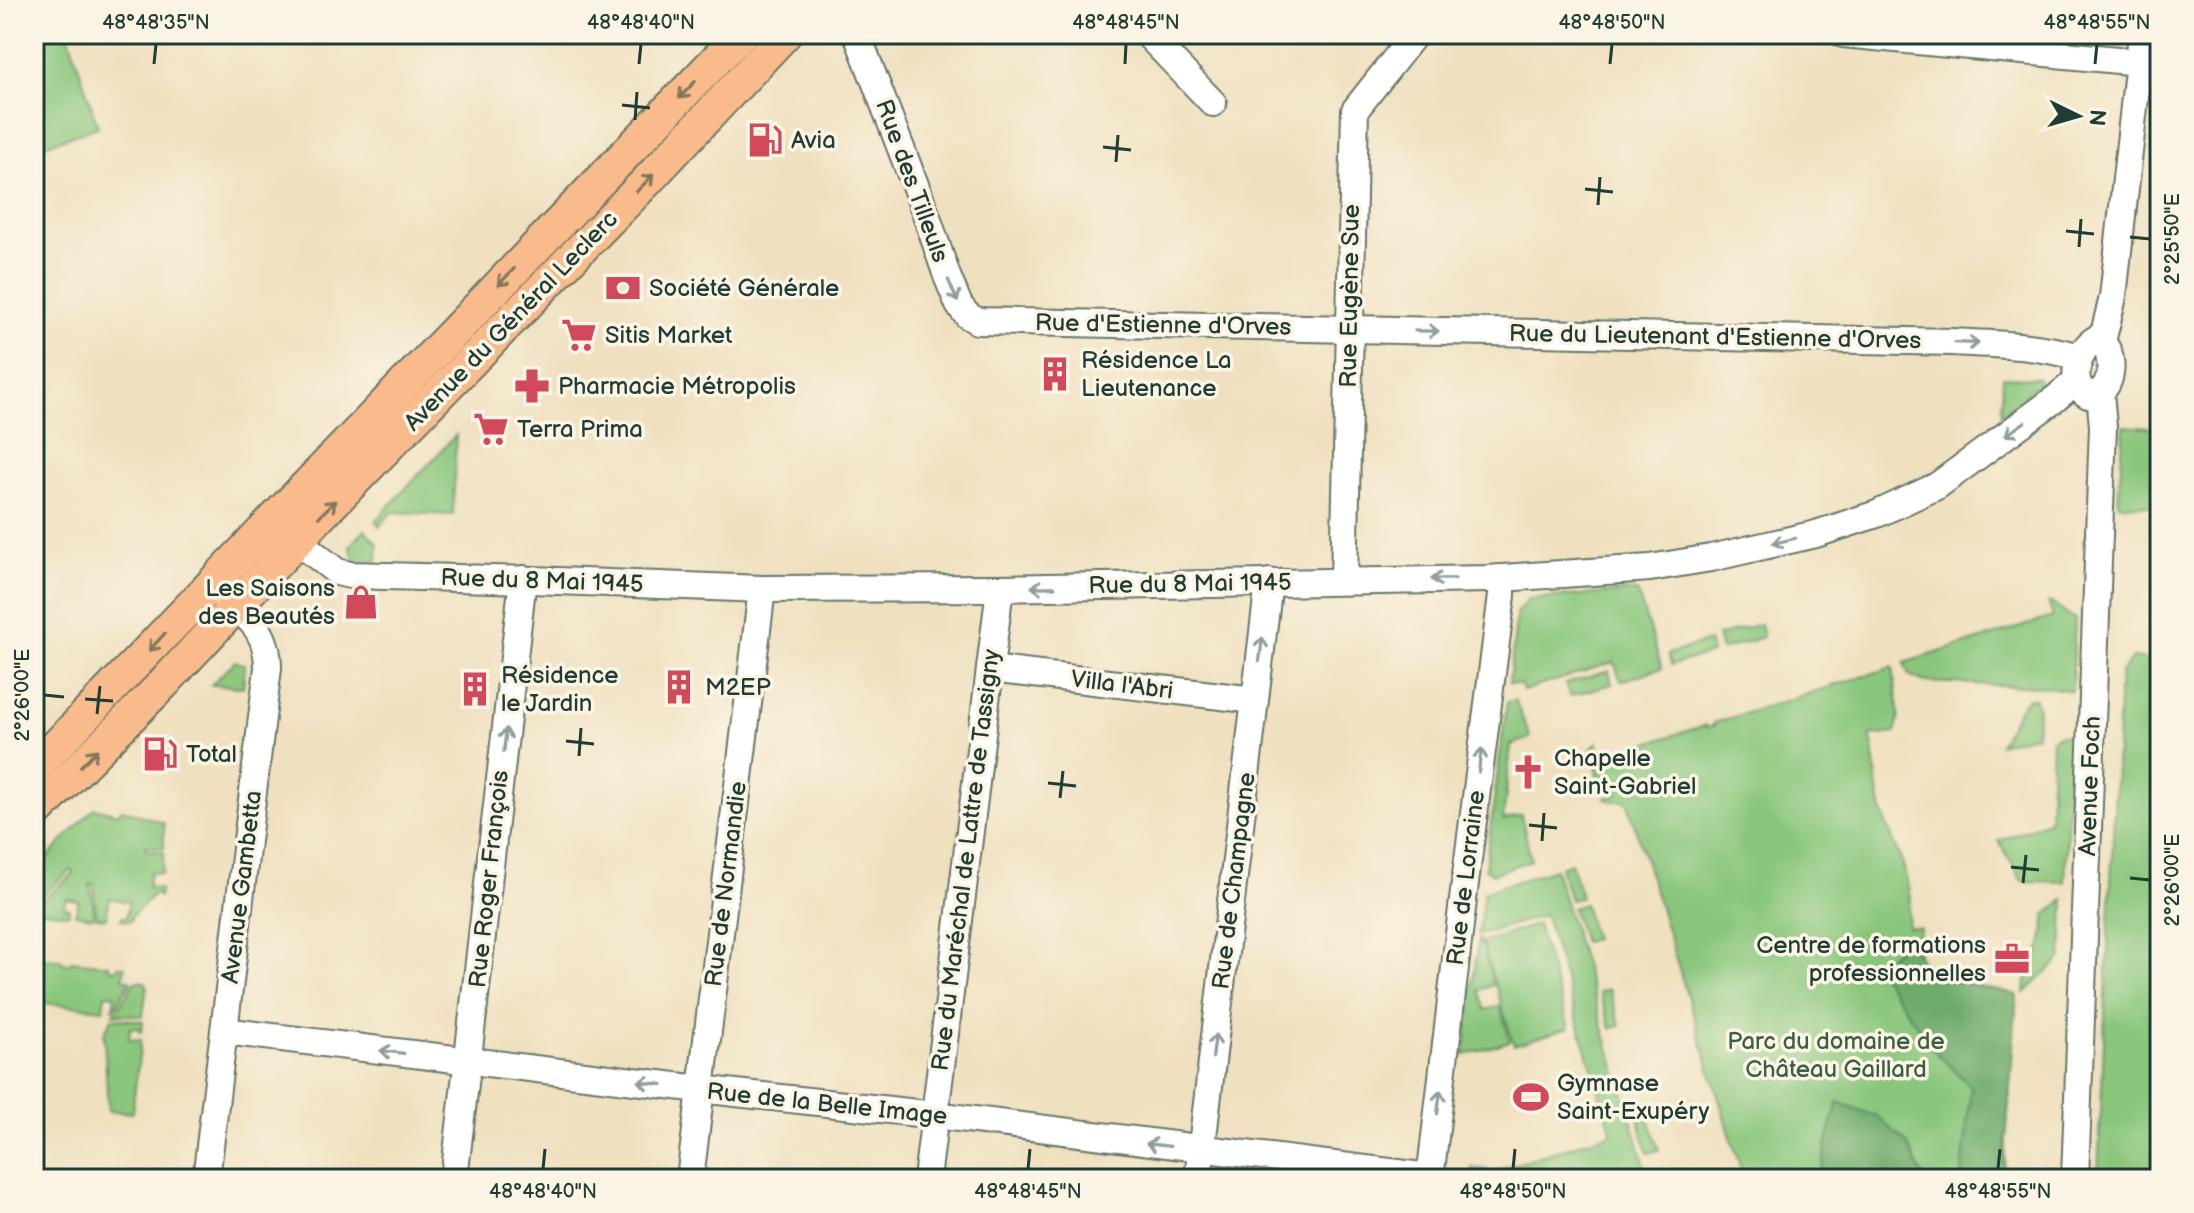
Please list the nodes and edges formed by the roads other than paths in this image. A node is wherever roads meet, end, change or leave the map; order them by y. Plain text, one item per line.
1 (741, 34) edge
2 (785, 34) edge
3 (857, 34) edge
4 (1147, 34) edge
5 (1415, 34) edge
6 (1843, 34) edge
7 (2142, 34) edge
8 (2139, 62) junction
9 (1213, 103) dead end
10 (977, 321) joint
11 (1349, 330) junction
12 (2102, 342) junction
13 (2078, 369) junction
14 (2100, 392) junction
15 (273, 521) junction
16 (298, 541) junction
17 (1502, 578) junction
18 (523, 579) junction
19 (1344, 580) junction
20 (1269, 582) junction
21 (210, 585) junction
22 (1000, 588) junction
23 (762, 589) junction
24 (236, 607) junction
25 (990, 669) junction
26 (1255, 700) junction
27 (38, 757) edge
28 (62, 785) junction
29 (34, 814) edge
30 (224, 1031) junction
31 (469, 1061) junction
32 (700, 1089) junction
33 (935, 1115) junction
34 (1202, 1150) junction
35 (1430, 1178) edge
36 (206, 1179) edge
37 (454, 1179) edge
38 (690, 1179) edge
39 (927, 1179) edge
40 (1198, 1179) edge
41 (2075, 1179) edge

1 -> 15 main road, Avenue du Général Leclerc
16 -> 2 main road, Avenue du Général Leclerc
3 -> 10 street, Rue des Tilleuls
4 - 9 street
5 - 11 street, Rue Eugène Sue
6 - 8 street
7 - 8 street
8 - 12 street
10 - 11 street, Rue d'Estienne d'Orves
11 -> 13 street, Rue du Lieutenant d'Estienne d'Orves
11 - 19 street, Rue Eugène Sue
12 - 13 street, Rue du 8 Mai 1945
12 - 14 street, Avenue Foch
13 - 14 street, Rue du Lieutenant d'Estienne d'Orves
13 -> 17 street, Rue du 8 Mai 1945
14 - 41 street, Avenue Foch
15 - 16 street, Rue du 8 Mai 1945
15 - 21 main road, Avenue du Général Leclerc
16 - 18 street, Rue du 8 Mai 1945
16 - 24 main road, Avenue du Général Leclerc
17 -> 19 street, Rue du 8 Mai 1945
35 -> 17 street, Rue de Lorraine
18 - 23 street, Rue du 8 Mai 1945
31 -> 18 street, Rue Roger François
19 - 20 street, Rue du 8 Mai 1945
20 -> 22 street, Rue du 8 Mai 1945
26 -> 20 street, Rue de Champagne
21 - 24 street
21 -> 27 main road, Avenue du Général Leclerc
22 - 23 street, Rue du 8 Mai 1945
22 - 25 street, Rue du Maréchal de Lattre de Tassigny
23 - 32 street, Rue de Normandie
28 -> 24 main road, Avenue du Général Leclerc
24 - 30 street, Avenue Gambetta
25 - 26 street, Villa l'Abri
25 - 33 street, Rue du Maréchal de Lattre de Tassigny
34 -> 26 street, Rue de Champagne
27 - 28 main road
28 - 29 main road, Avenue du Général Leclerc
31 -> 30 street, Rue de la Belle Image
30 - 36 street, Avenue Gambetta
32 -> 31 street, Rue de la Belle Image
31 - 37 street, Rue Roger François
32 - 33 street, Rue de la Belle Image
32 - 38 street, Rue de Normandie
34 -> 33 street, Rue de la Belle Image
33 - 39 street, Rue du Maréchal de Lattre de Tassigny
34 - 35 street, Rue de la Belle Image
34 - 40 street, Rue de Champagne

